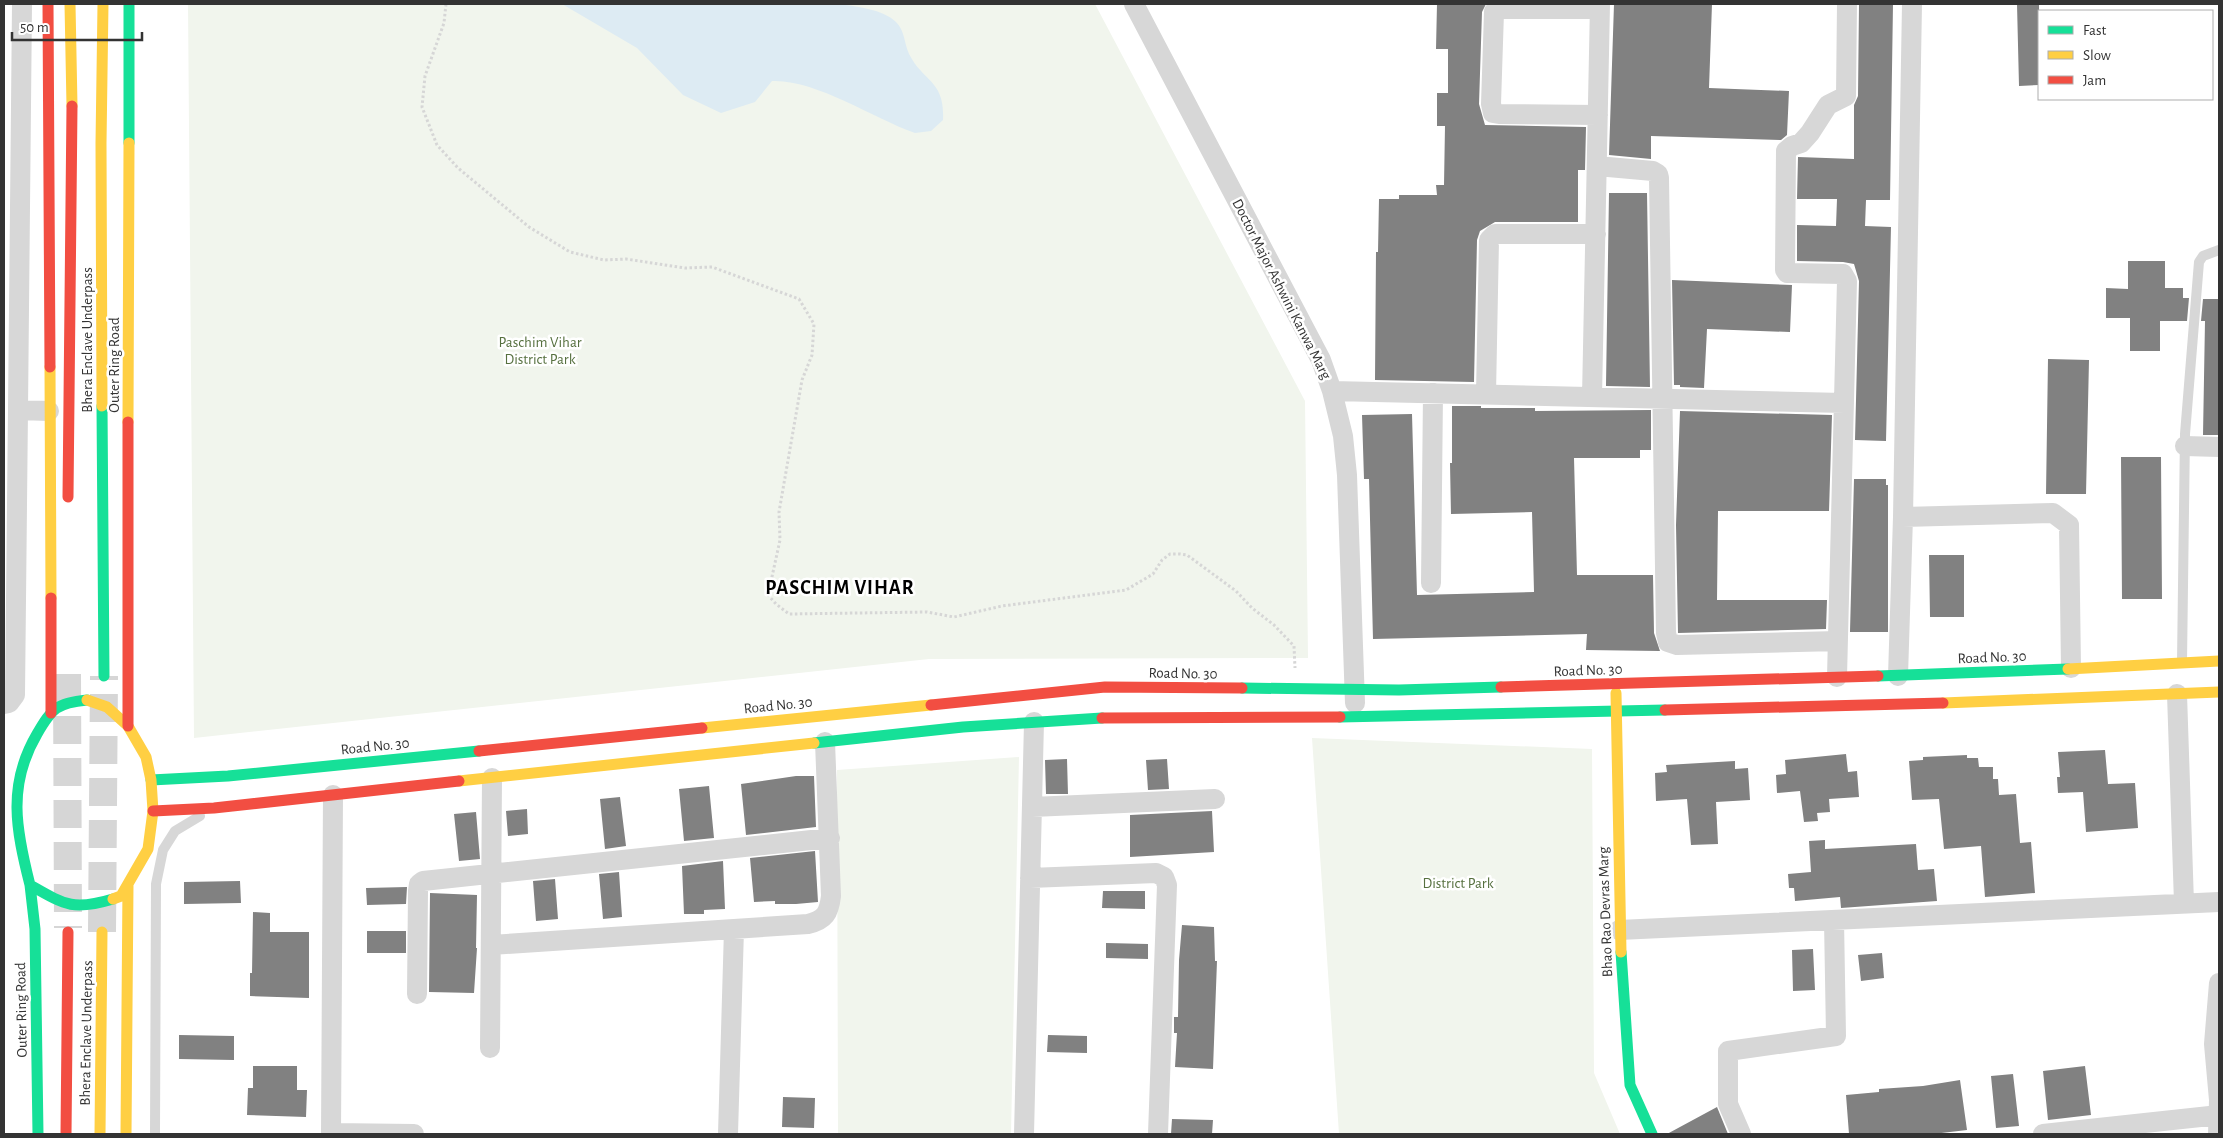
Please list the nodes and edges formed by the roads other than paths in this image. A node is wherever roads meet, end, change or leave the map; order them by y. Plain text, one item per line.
1 (22, 4) edge
2 (48, 4) edge
3 (70, 4) edge
4 (103, 4) edge
5 (129, 4) edge
6 (1134, 4) edge
7 (1847, 4) edge
8 (1912, 4) edge
9 (1600, 6) edge
10 (1598, 115) junction
11 (1597, 166) junction
12 (48, 173) junction
13 (12, 174) edge
14 (1596, 234) junction
15 (2219, 250) edge
16 (1332, 391) junction
17 (1433, 393) junction
18 (1486, 394) junction
19 (1592, 397) junction
20 (1662, 398) junction
21 (1844, 403) junction
22 (18, 410) junction
23 (50, 411) junction
24 (2185, 446) junction
25 (2219, 447) edge
26 (68, 506) dead end
27 (1903, 517) junction
28 (1431, 583) dead end
29 (15, 638) edge
30 (1838, 642) junction
31 (2219, 661) edge
32 (2182, 663) junction
33 (2071, 668) junction
34 (104, 676) tunnel mouth
35 (1898, 676) junction
36 (1837, 677) junction
37 (1616, 684) junction
38 (1355, 690) junction
39 (2219, 692) edge
40 (2177, 694) junction
41 (4, 704) edge
42 (1615, 711) junction
43 (51, 712) junction
44 (1355, 717) junction
45 (1034, 722) junction
46 (128, 726) junction
47 (825, 742) junction
48 (228, 776) junction
49 (492, 778) junction
50 (151, 780) junction
51 (333, 795) junction
52 (9, 798) edge
53 (1215, 799) dead end
54 (229, 807) junction
55 (1032, 807) junction
56 (214, 808) junction
57 (153, 811) junction
58 (4, 820) edge
59 (17, 820) junction
60 (830, 838) junction
61 (491, 873) junction
62 (1030, 878) junction
63 (30, 885) junction
64 (128, 885) junction
65 (2219, 902) edge
66 (2184, 903) junction
67 (1834, 920) junction
68 (734, 929) junction
69 (1619, 930) junction
70 (68, 932) tunnel mouth
71 (102, 932) tunnel mouth
72 (491, 945) junction
73 (2219, 982) edge
74 (416, 994) dead end
75 (490, 1048) dead end
76 (2218, 1077) edge
77 (2219, 1115) edge
78 (38, 1134) edge
79 (66, 1134) edge
80 (100, 1134) edge
81 (126, 1134) edge
82 (155, 1134) edge
83 (331, 1134) edge
84 (414, 1134) edge
85 (728, 1134) edge
86 (1024, 1134) edge
87 (1158, 1134) edge
88 (1652, 1134) edge
89 (1740, 1134) edge
90 (2042, 1134) edge
91 (2218, 1134) edge

1 - 13 street
2 - 12 street
3 - 26 street, Bhera Enclave Underpass
4 - 34 street, Bhera Enclave Underpass
5 - 46 street, Outer Ring Road
6 - 16 street, Doctor Major Ashwini Kanwa Marg
7 - 21 street
8 - 27 street
9 - 10 street
9 - 10 street
10 - 11 street
11 - 14 street
11 - 20 street
12 - 13 street
12 - 23 street
13 - 22 street
14 - 18 street
14 - 19 street
15 - 24 lane
16 - 17 street
16 - 38 street, Doctor Major Ashwini Kanwa Marg
17 - 18 street
17 - 28 street
18 - 19 street
19 - 20 street
20 - 21 street
20 - 30 street
21 - 30 street
22 - 23 street
22 - 29 street
23 - 43 street
24 - 25 street
24 - 32 lane
27 - 33 street
27 - 35 street
29 - 41 street
30 - 36 street
31 - 32 street, Road No. 30
32 - 33 street, Road No. 30
33 - 35 street, Road No. 30
35 - 36 street, Road No. 30
36 - 37 street, Road No. 30
37 - 38 street, Road No. 30
37 - 42 street, Bhao Rao Devras Marg
38 - 44 street, Doctor Major Ashwini Kanwa Marg
38 - 48 street, Road No. 30
39 - 40 street
40 - 42 street
40 - 66 street
42 - 44 street
42 - 69 street, Bhao Rao Devras Marg
43 - 46 street
43 - 52 street
44 - 45 street
45 - 47 street
45 - 55 street
46 - 50 street
47 - 49 street
47 - 60 street
48 - 50 street, Road No. 30
48 - 54 street
49 - 51 street
49 - 61 street
50 - 57 street
51 - 54 street
51 - 83 street
52 - 59 street
53 - 55 street
54 - 56 street
55 - 62 street
56 - 57 street
56 - 82 lane
57 - 64 street
58 - 59 street
59 - 63 street
60 - 61 street
60 - 68 street
61 - 72 street
61 - 74 street
62 - 86 street
62 - 87 street
63 - 64 street
63 - 78 street, Outer Ring Road
64 - 81 street
65 - 66 street
66 - 67 street
67 - 69 street
67 - 89 street
68 - 72 street
68 - 85 street
69 - 88 street, Bhao Rao Devras Marg
70 - 79 street, Bhera Enclave Underpass
71 - 80 street, Bhera Enclave Underpass
72 - 75 street
73 - 76 street
76 - 77 street
77 - 90 street
77 - 91 street
83 - 84 street

